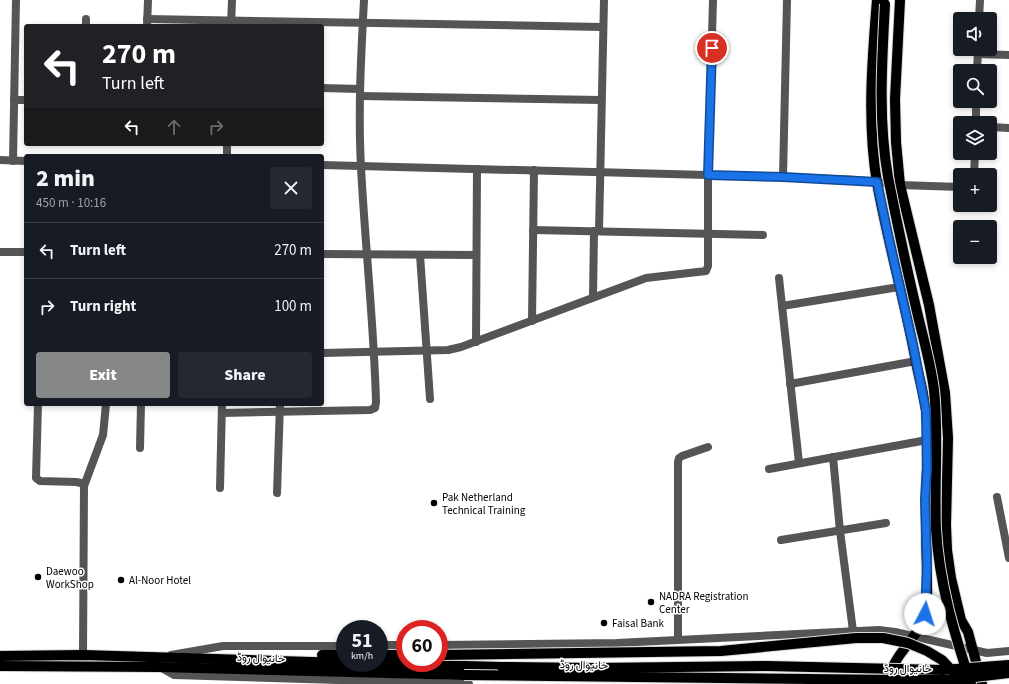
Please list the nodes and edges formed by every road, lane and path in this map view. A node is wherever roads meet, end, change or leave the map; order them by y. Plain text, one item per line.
1 (16, 0) edge
2 (148, 0) edge
3 (232, 0) edge
4 (364, 0) edge
5 (604, 0) edge
6 (713, 0) edge
7 (787, 0) edge
8 (900, 0) edge
9 (980, 0) edge
10 (882, 1) edge
11 (979, 12) edge
12 (147, 22) edge
13 (231, 23) edge
14 (363, 23) junction
15 (603, 27) junction
16 (997, 53) edge
17 (1009, 54) edge
18 (324, 88) edge
19 (360, 92) junction
20 (14, 100) junction
21 (24, 100) edge
22 (601, 100) junction
23 (997, 127) edge
24 (1009, 128) edge
25 (0, 160) edge
26 (13, 161) junction
27 (24, 161) edge
28 (324, 165) edge
29 (361, 166) junction
30 (477, 169) junction
31 (534, 170) junction
32 (600, 173) junction
33 (708, 175) junction
34 (783, 177) junction
35 (877, 182) junction
36 (900, 185) junction
37 (953, 187) edge
38 (533, 230) junction
39 (596, 231) junction
40 (708, 234) junction
41 (763, 236) dead end
42 (0, 252) edge
43 (24, 252) edge
44 (324, 254) edge
45 (368, 254) junction
46 (420, 255) junction
47 (476, 255) junction
48 (779, 278) dead end
49 (900, 287) junction
50 (594, 297) junction
51 (782, 306) junction
52 (532, 321) junction
53 (476, 342) junction
54 (426, 351) junction
55 (375, 352) junction
56 (324, 353) edge
57 (916, 361) junction
58 (790, 384) junction
59 (430, 399) dead end
60 (38, 406) edge
61 (106, 406) edge
62 (141, 406) edge
63 (222, 406) edge
64 (280, 407) edge
65 (222, 413) junction
66 (927, 440) junction
67 (708, 447) dead end
68 (140, 448) dead end
69 (833, 457) junction
70 (799, 464) junction
71 (769, 469) dead end
72 (84, 486) junction
73 (220, 488) dead end
74 (277, 493) dead end
75 (996, 497) dead end
76 (886, 523) dead end
77 (840, 531) junction
78 (781, 540) dead end
79 (1009, 558) edge
80 (853, 632) junction
81 (913, 636) junction
82 (678, 640) junction
83 (448, 645) edge
84 (336, 646) edge
85 (973, 649) junction
86 (1009, 652) edge
87 (83, 655) junction
88 (336, 655) edge
89 (448, 655) edge
90 (0, 656) edge
91 (210, 658) junction
92 (159, 662) junction
93 (336, 663) edge
94 (388, 664) edge
95 (1009, 664) edge
96 (0, 666) edge
97 (1009, 673) edge
98 (467, 680) edge
99 (884, 684) edge
100 (962, 684) edge
101 (971, 684) edge
102 (982, 684) edge

1 - 20 street
2 - 12 street
3 - 13 street
4 - 14 street
5 - 15 street
6 - 33 street
7 - 34 street
8 - 36 main road
9 - 11 street
10 - 35 main road
10 - 101 main road, bridge
12 - 13 street
13 - 14 street
14 - 15 street
14 - 19 street
15 - 22 street
16 - 17 street
18 - 19 street
19 - 22 street
19 - 29 street
20 - 21 street
20 - 26 street
22 - 32 street
23 - 24 street
25 - 26 street
26 - 27 street
28 - 29 street
29 - 30 street
29 - 45 street
30 - 31 street
30 - 47 street
31 - 32 street
31 - 38 street
32 - 33 street
32 - 39 street
33 - 34 street
33 - 40 street
34 - 35 street
35 - 36 street
35 - 49 main road
36 - 37 street
36 - 85 main road
38 - 39 street
38 - 52 street
39 - 40 street
39 - 50 street
40 - 41 street
40 - 50 street
42 - 43 street
44 - 45 street
45 - 46 street
45 - 55 street
46 - 47 street
46 - 54 street
47 - 53 street
48 - 51 street
49 - 51 street
49 - 57 main road
50 - 52 street
51 - 58 street
52 - 53 street
53 - 54 street
54 - 55 street
54 - 59 street
55 - 56 street
55 - 64 street
57 - 58 street
57 - 66 main road
58 - 70 street
60 - 72 street
61 - 72 street
62 - 68 street
63 - 65 street
64 - 65 street
64 - 74 street
65 - 73 street
66 - 69 street
66 - 81 main road
67 - 82 street
69 - 70 street
69 - 77 street
70 - 71 street
72 - 87 street
75 - 79 street
76 - 77 street
77 - 78 street
77 - 80 street
80 - 81 street, خانیوال روڈ
80 - 82 street, خانیوال روڈ
81 - 85 street, خانیوال روڈ
81 - 99 main road
82 - 83 street, خانیوال روڈ
84 - 92 street, خانیوال روڈ
85 - 86 street, خانیوال روڈ
85 - 102 main road
87 - 90 main road, خانیوال روڈ
87 - 92 main road, خانیوال روڈ
88 - 91 main road
89 - 100 main road, bridge
91 - 92 main road, خانیوال روڈ
91 - 93 main road, خانیوال روڈ
92 - 96 main road, خانیوال روڈ
92 - 98 main road, خانیوال روڈ
94 - 95 main road, خانیوال روڈ, bridge
97 - 98 main road, خانیوال روڈ, bridge

